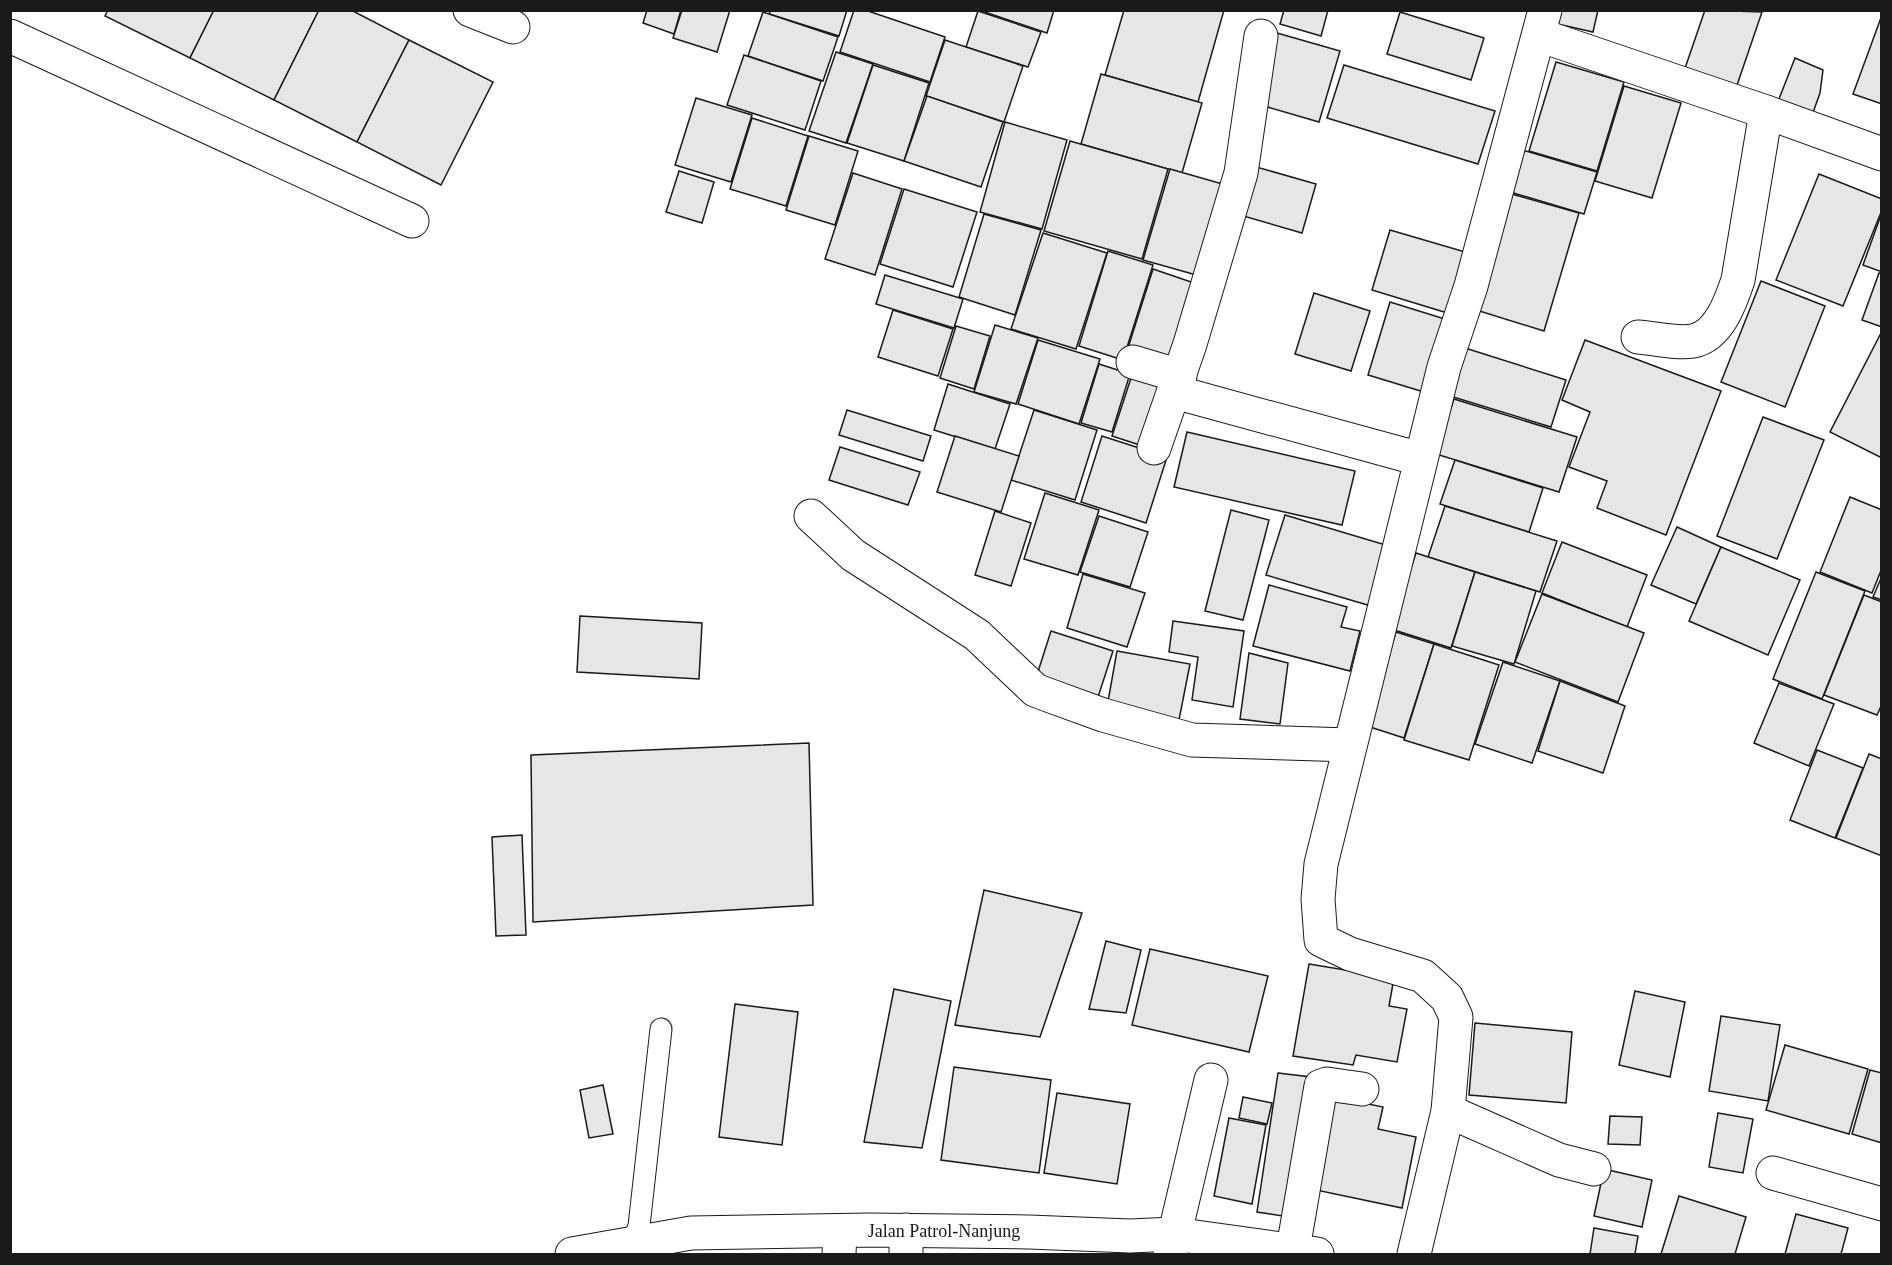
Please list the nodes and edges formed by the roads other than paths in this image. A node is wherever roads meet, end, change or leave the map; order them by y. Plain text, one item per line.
1 (470, 10) edge
2 (1542, 23) edge
3 (513, 27) dead end
4 (10, 36) edge
5 (1262, 36) dead end
6 (1766, 112) junction
7 (1881, 154) edge
8 (412, 221) dead end
9 (1638, 337) dead end
10 (1133, 362) dead end
11 (1178, 384) junction
12 (1154, 448) dead end
13 (1420, 459) junction
14 (811, 516) dead end
15 (1350, 745) junction
16 (661, 1029) dead end
17 (1211, 1080) dead end
18 (1362, 1089) dead end
19 (1448, 1111) junction
20 (1594, 1169) dead end
21 (1773, 1173) dead end
22 (1881, 1204) edge
23 (633, 1242) junction
24 (906, 1242) edge
25 (839, 1243) edge
26 (1172, 1244) edge
27 (1305, 1252) edge
28 (572, 1254) edge
29 (1414, 1254) edge

1 - 3 street
2 - 6 street
2 - 13 street
4 - 8 street
5 - 11 street
6 - 7 street
6 - 9 street
10 - 11 street
11 - 12 street
11 - 13 street
13 - 15 street
14 - 15 street
15 - 19 street
16 - 23 lane
17 - 26 street
18 - 27 street
19 - 20 street
19 - 29 street
21 - 22 street
23 - 25 street, Jalan Patrol-Nanjung
23 - 28 street, Jalan Patrol-Nanjung
24 - 25 street, Jalan Patrol-Nanjung
24 - 26 street, Jalan Patrol-Nanjung
26 - 27 street, Jalan Patrol-Nanjung

